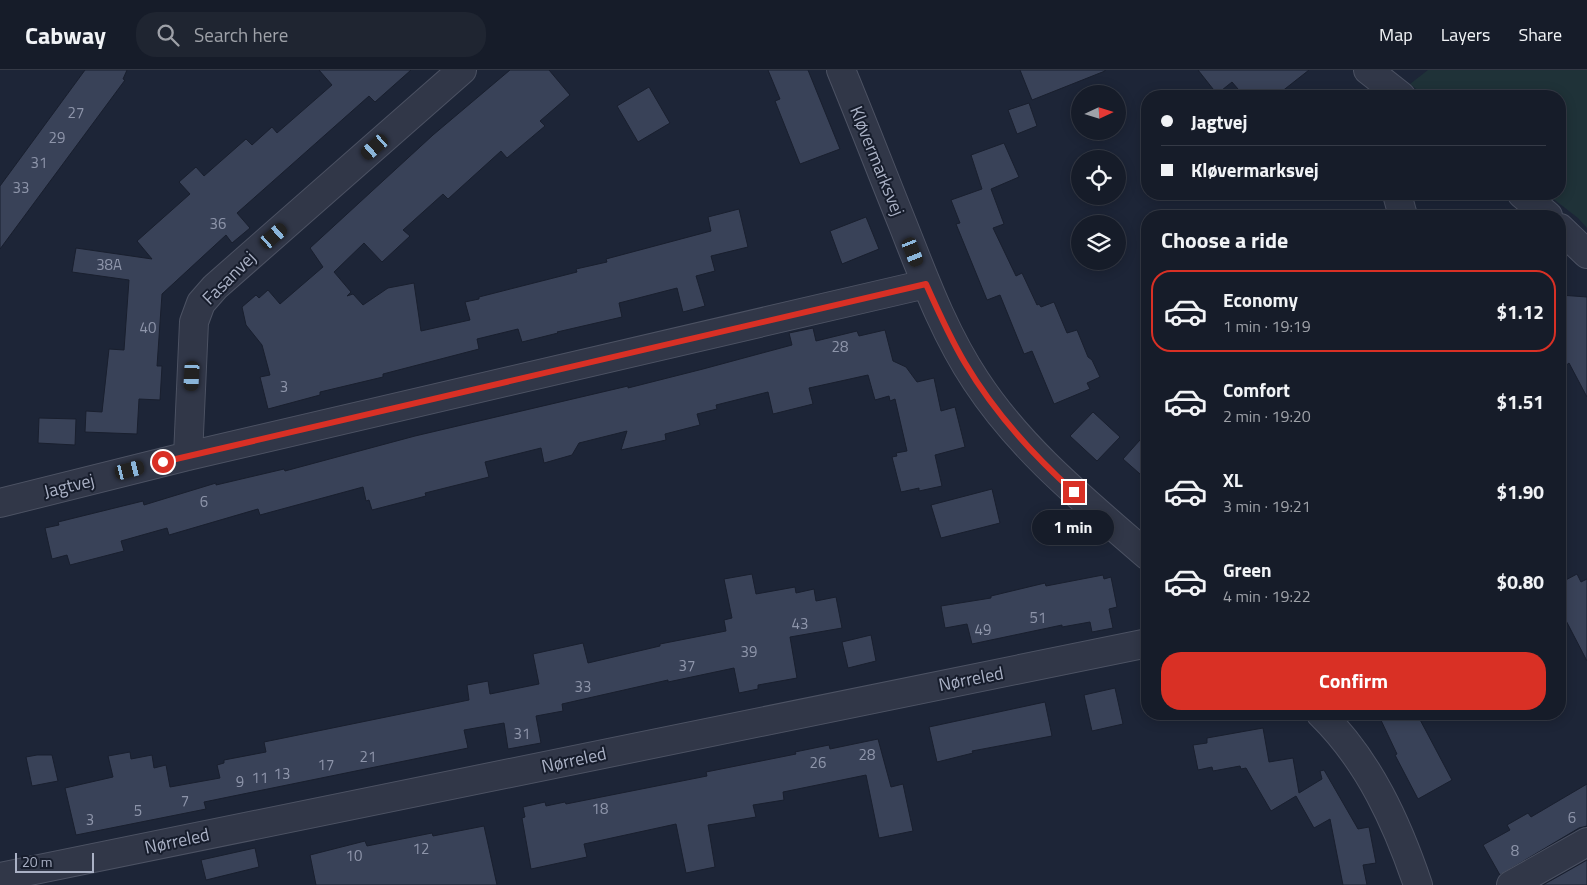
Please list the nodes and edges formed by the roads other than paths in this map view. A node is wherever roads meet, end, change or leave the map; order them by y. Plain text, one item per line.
1 (462, 70) edge
2 (842, 70) edge
3 (1368, 70) edge
4 (1393, 90) edge
5 (1529, 200) edge
6 (1541, 210) edge
7 (1566, 234) edge
8 (1587, 254) edge
9 (926, 284) junction
10 (188, 456) junction
11 (0, 503) edge
12 (1141, 550) edge
13 (1141, 645) edge
14 (1326, 720) edge
15 (1587, 842) edge
16 (0, 877) edge
17 (1418, 885) edge
18 (1511, 885) edge

1 - 10 street, Fasanvej
2 - 9 street, Kløvermarksvej
3 - 4 street
5 - 6 street
7 - 8 street
9 - 10 street, Jagtvej
9 - 12 street, Kløvermarksvej
10 - 11 street, Jagtvej
13 - 16 street, Nørreled
14 - 17 street
15 - 18 street

